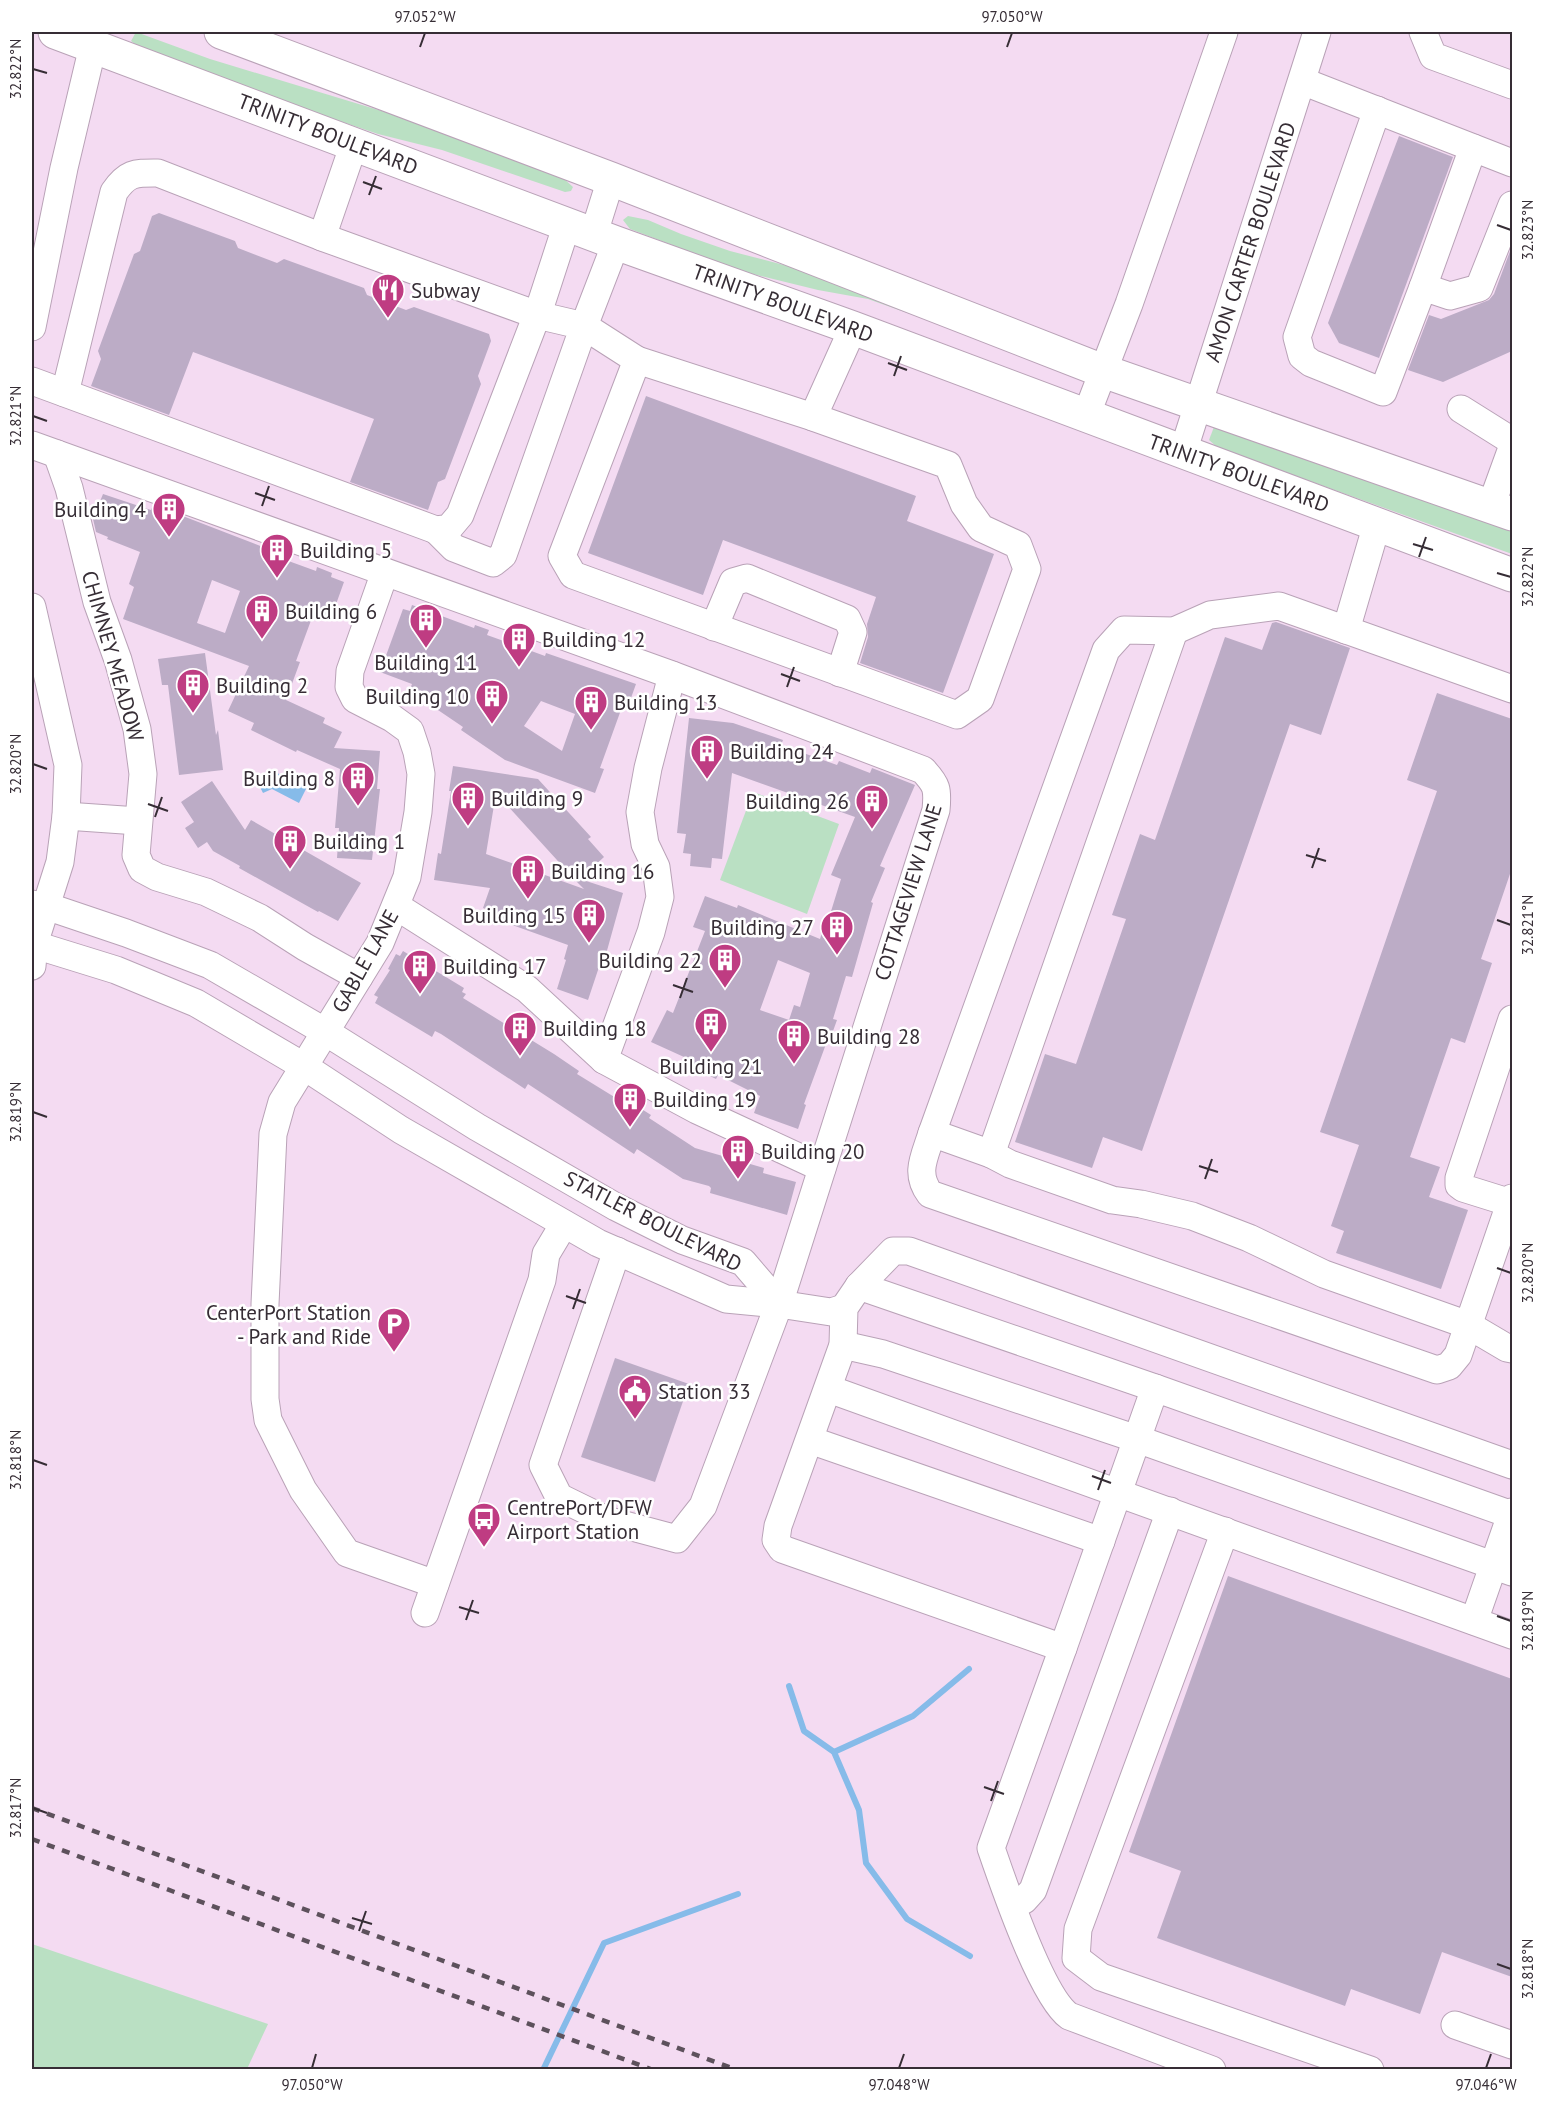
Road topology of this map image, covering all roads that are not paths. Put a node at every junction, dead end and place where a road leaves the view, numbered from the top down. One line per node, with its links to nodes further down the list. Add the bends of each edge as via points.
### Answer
1 (55, 32): 6 (main road, TRINITY BOULEVARD)
2 (221, 32): 13 (main road)
3 (1224, 32): 23 (street)
4 (1317, 32): 7 (street, AMON CARTER BOULEVARD)
5 (1423, 32): 8 (street, via 1433,56)
6 (94, 39): 10 (main road, TRINITY BOULEVARD); 20 (street)
7 (1302, 81): 9 (street); 26 (street, AMON CARTER BOULEVARD)
8 (1512, 85)
9 (1377, 110): 11 (street); 17 (street, via 1297,337 1302,356 1383,392)
10 (354, 144): 15 (main road, TRINITY BOULEVARD); 16 (street)
11 (1473, 148): 12 (street); 17 (street)
12 (1512, 163)
13 (611, 179): 15 (street); 23 (main road)
14 (1512, 205): 17 (street, via 1479,288 1450,296)
15 (592, 233): 18 (street); 19 (street); 21 (main road, TRINITY BOULEVARD)
16 (322, 237): 18 (street); 25 (street, via 158,173 124,178 114,192)
17 (1422, 286)
18 (537, 315): 19 (street); 37 (street, via 460,515 449,528)
19 (584, 326): 22 (street); 37 (street, via 503,555 494,563 454,548)
20 (32, 327)
21 (853, 328): 28 (main road, TRINITY BOULEVARD); 29 (street)
22 (637, 360): 29 (street); 41 (street, via 562,556 573,575)
23 (1103, 371): 26 (main road); 28 (street)
24 (32, 381): 25 (street)
25 (65, 393): 37 (street)
26 (1198, 404): 33 (street, AMON CARTER BOULEVARD); 35 (main road)
27 (1461, 409): 30 (street)
28 (1086, 416): 33 (main road, TRINITY BOULEVARD)
29 (813, 417): 44 (street, via 948,465 964,504 981,528 1017,545 1027,569 980,699 957,715)
30 (1512, 441)
31 (32, 445): 34 (street, COTTAGEVIEW LANE)
32 (1512, 448): 35 (street)
33 (1183, 452): 36 (main road, TRINITY BOULEVARD)
34 (57, 454): 38 (street, COTTAGEVIEW LANE); 48 (street, CHIMNEY MEADOW, via 137,729 143,774)
35 (1502, 510)
36 (1377, 524): 39 (main road, TRINITY BOULEVARD); 42 (street)
37 (436, 530)
38 (385, 572): 45 (street, COTTAGEVIEW LANE); 50 (street, GABLE LANE, via 350,671 350,687 355,699 410,732 417,752 421,774 418,812 406,877)
39 (1512, 575)
40 (33, 622): 47 (street, via 68,765)
41 (714, 627): 44 (street); 44 (street, via 733,582 747,578 847,619 853,632)
42 (1346, 630): 43 (street, via 1279,606 1210,615); 46 (street)
43 (1174, 631): 57 (street, via 1124,630 1106,650); 58 (street)
44 (840, 673)
45 (672, 675): 55 (street, via 640,812 660,897); 59 (street, COTTAGEVIEW LANE, via 922,770 936,784 936,810)
46 (1512, 689)
47 (66, 816): 48 (street); 49 (street, via 60,862)
48 (138, 821): 52 (street, CHIMNEY MEADOW, via 136,855 142,869 157,878 206,892 260,918)
49 (39, 905): 51 (street); 54 (street, STATLER BOULEVARD, via 210,965)
50 (396, 906): 52 (street, GABLE LANE); 55 (street, via 527,988)
51 (32, 951): 56 (street, STATLER BOULEVARD, via 116,970 196,1003)
52 (359, 977): 54 (street, GABLE LANE)
53 (1512, 1019): 60 (street, via 1459,1185)
54 (324, 1031): 56 (street, GABLE LANE); 64 (street, STATLER BOULEVARD, via 477,1127 616,1207 682,1240 743,1262)
55 (604, 1060): 59 (street, via 697,1110)
56 (304, 1067): 61 (street, STATLER BOULEVARD, via 401,1130); 80 (street, GABLE LANE, via 282,1102 273,1134 265,1304 268,1420 303,1490 347,1553)
57 (932, 1133): 58 (street); 66 (street, via 920,1174 922,1185 930,1194 1437,1370 1449,1366 1458,1355)
58 (991, 1154): 66 (street, via 1112,1200 1192,1216 1324,1274)
59 (822, 1168): 64 (street, COTTAGEVIEW LANE)
60 (1512, 1201): 66 (street)
61 (564, 1224): 62 (street, STATLER BOULEVARD); 80 (street, via 546,1254 542,1280)
62 (617, 1251): 64 (street, STATLER BOULEVARD, via 726,1299); 64 (street, COTTAGEVIEW LANE, via 543,1465 559,1497 606,1520 677,1539 704,1506)
63 (859, 1286): 65 (street); 69 (street); 73 (street, via 893,1251 909,1251)
64 (779, 1304): 65 (street, via 831,1312)
65 (844, 1308): 67 (street)
66 (1468, 1325): 68 (street)
67 (843, 1345): 70 (street); 71 (street, via 883,1354)
68 (1512, 1349)
69 (1155, 1388): 71 (street); 76 (street)
70 (829, 1389): 72 (street); 74 (street)
71 (1137, 1439): 74 (street); 79 (street)
72 (810, 1440): 78 (street); 84 (street, via 778,1526 776,1540 782,1549)
73 (1512, 1465)
74 (1118, 1493): 75 (street); 78 (street)
75 (1170, 1511): 77 (street); 85 (street, via 1033,1890)
76 (1512, 1514): 79 (street)
77 (1225, 1531): 82 (street); 86 (street, via 1078,1929)
78 (1101, 1541): 84 (street)
79 (1503, 1568): 82 (street)
80 (435, 1584): 81 (street)
81 (425, 1613)
82 (1474, 1621): 83 (street)
83 (1512, 1635)
84 (1063, 1648): 85 (street, via 991,1848)
85 (1013, 1906): 87 (street)
86 (1076, 1958): 87 (street); 91 (street, via 1101,1977)
87 (1043, 1979): 90 (street, via 1056,2004 1069,2016)
88 (1455, 2025): 89 (street)
89 (1512, 2045)
90 (1212, 2070)
91 (1370, 2070)

